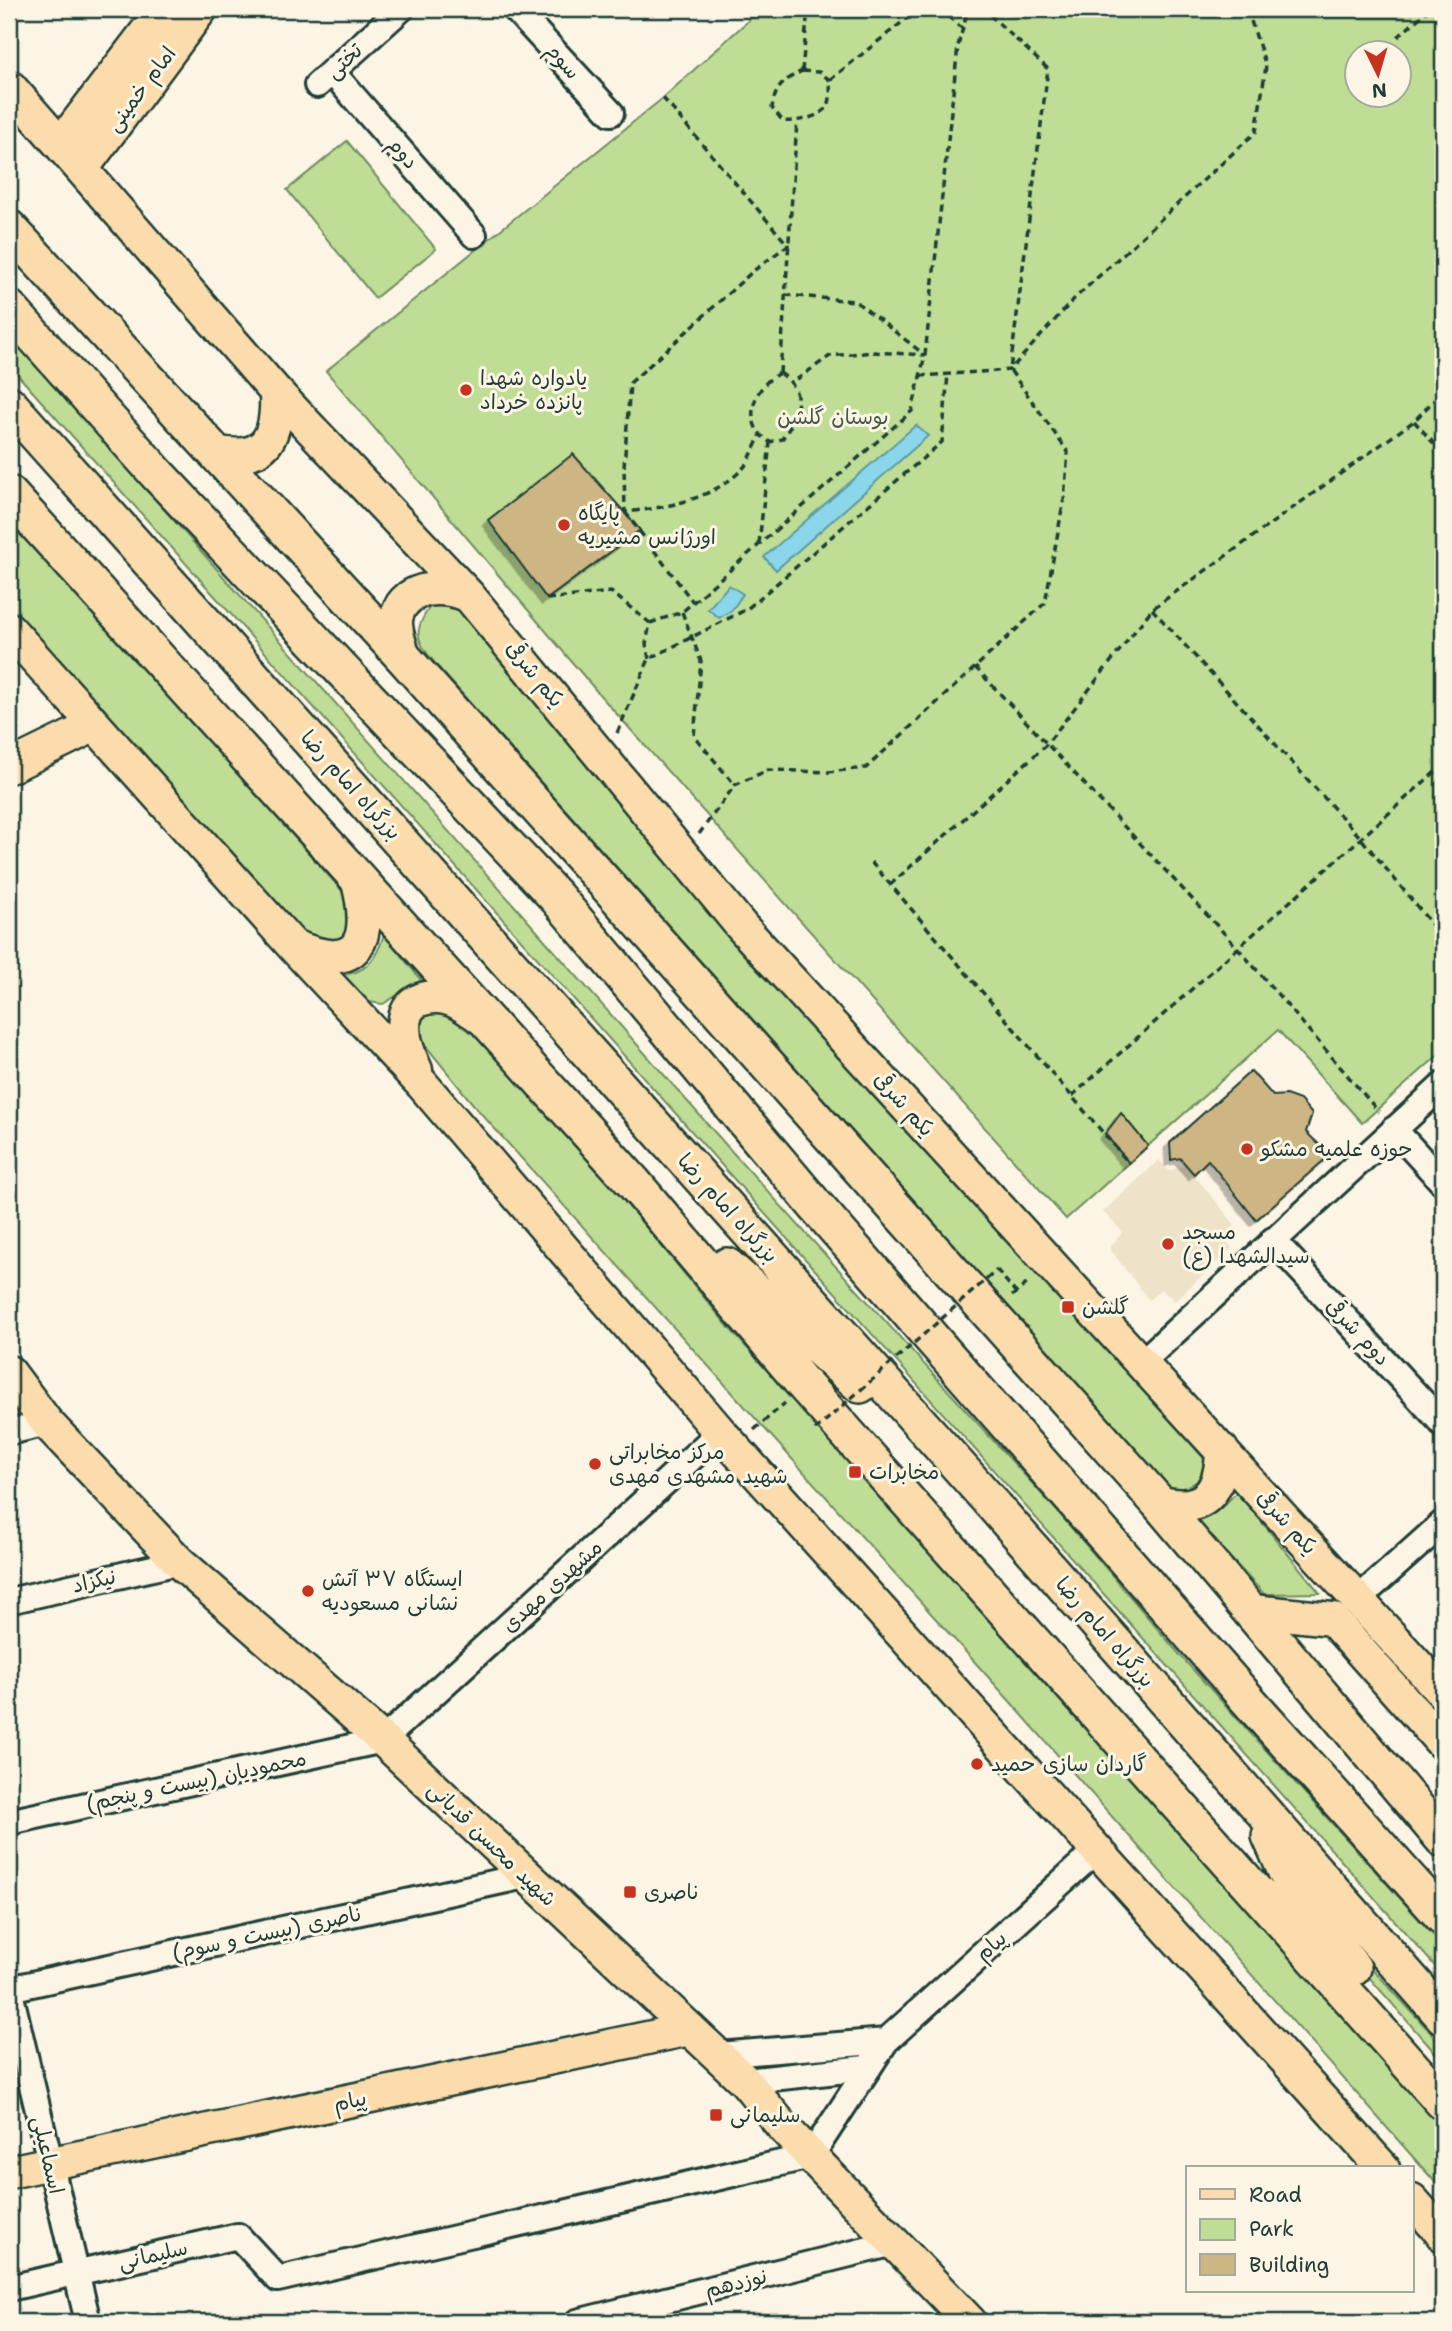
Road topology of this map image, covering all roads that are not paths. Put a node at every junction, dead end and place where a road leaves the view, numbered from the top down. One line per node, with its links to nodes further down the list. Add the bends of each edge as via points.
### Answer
1 (164, 9): 8 (main road, امام خمینی)
2 (201, 9): 9 (main road, امام خمینی)
3 (401, 9): 5 (street, تختی)
4 (515, 9): 7 (street, سوم)
5 (325, 78): 11 (street, دوم)
6 (9, 86): 8 (main road, یکم شرقی)
7 (611, 113)
8 (61, 144): 9 (main road, یکم شرقی)
9 (82, 169): 13 (main road, یکم شرقی)
10 (9, 228): 15 (highway)
11 (474, 234)
12 (9, 308): 31 (highway, via 158,475 557,898)
13 (276, 392): 15 (main road, via 275,431 264,447 235,457); 17 (main road, یکم شرقی)
14 (9, 404): 40 (highway, بزرگراه امام رضا)
15 (215, 452): 19 (highway)
16 (9, 494): 23 (highway)
17 (469, 596): 19 (main road, via 453,588 430,588 407,601 397,612 396,625); 33 (main road, یکم شرقی, via 742,927)
18 (9, 629): 20 (main road)
19 (404, 658): 22 (highway)
20 (95, 725): 21 (main road); 24 (main road)
21 (9, 767)
22 (514, 783): 31 (highway); 41 (highway)
23 (357, 879): 24 (main road, via 365,909 364,932 354,948 339,958 321,958); 25 (highway)
24 (293, 946): 26 (main road)
25 (485, 1019): 26 (main road, via 454,1001 435,997 408,1012 401,1030); 29 (highway)
26 (422, 1084): 38 (main road)
27 (1443, 1085): 28 (street)
28 (1394, 1129): 30 (street); 32 (street)
29 (633, 1182): 40 (highway); 64 (highway, via 804,1386)
30 (1443, 1183)
31 (816, 1205): 55 (highway)
32 (1273, 1240): 33 (street); 36 (street, دوم شرقی)
33 (1140, 1363): 39 (main road, یکم شرقی)
34 (9, 1372): 35 (main road, شهید محسن قدیانی)
35 (47, 1423): 37 (street); 43 (main road, شهید محسن قدیانی)
36 (1443, 1424)
37 (9, 1432)
38 (727, 1440): 48 (street, مشهدی مهدی); 53 (main road)
39 (1222, 1450): 41 (main road, via 1222,1471 1206,1497 1180,1508); 44 (main road, یکم شرقی)
40 (988, 1499): 50 (highway, بزرگراه امام رضا)
41 (1158, 1502): 46 (highway)
42 (1443, 1523): 44 (street)
43 (179, 1562): 45 (street, نیکزاد); 48 (main road, شهید محسن قدیانی)
44 (1357, 1600): 47 (main road, یکم شرقی)
45 (9, 1601)
46 (1253, 1611): 49 (main road, via 1332,1619); 52 (highway)
47 (1443, 1693)
48 (383, 1740): 51 (street, محمودیان (بیست و پنجم)); 54 (main road, شهید محسن قدیانی)
49 (1443, 1744)
50 (1254, 1801): 57 (highway, بزرگراه امام رضا); 62 (highway, via 1298,1899)
51 (9, 1822)
52 (1443, 1839)
53 (1097, 1850): 59 (street, پیام); 67 (main road)
54 (525, 1876): 56 (street, ناصری (بیست و سوم)); 58 (main road, شهید محسن قدیانی)
55 (1443, 1917)
56 (9, 1989): 66 (street, اسماعیلی)
57 (1443, 2016)
58 (690, 2029): 60 (main road, شهید محسن قدیانی); 66 (main road, پیام)
59 (886, 2041): 60 (street); 61 (street, پیام)
60 (718, 2055): 63 (main road, شهید محسن قدیانی)
61 (866, 2068): 63 (street); 65 (street, پیام)
62 (1443, 2070)
63 (745, 2081): 65 (main road, شهید محسن قدیانی)
64 (1443, 2102)
65 (811, 2156): 71 (main road, شهید محسن قدیانی); 72 (street, سلیمانی, via 278,2279 238,2235)
66 (50, 2164): 68 (main road, پیام); 72 (street, اسماعیلی)
67 (1381, 2166)
68 (9, 2172)
69 (1414, 2202): 70 (main road)
70 (1443, 2235)
71 (894, 2243): 74 (street, نوزدهم); 76 (main road, شهید محسن قدیانی)
72 (76, 2272): 73 (street, سلیمانی); 75 (street, اسماعیلی)
73 (9, 2288)
74 (589, 2321)
75 (88, 2322)
76 (970, 2322)

